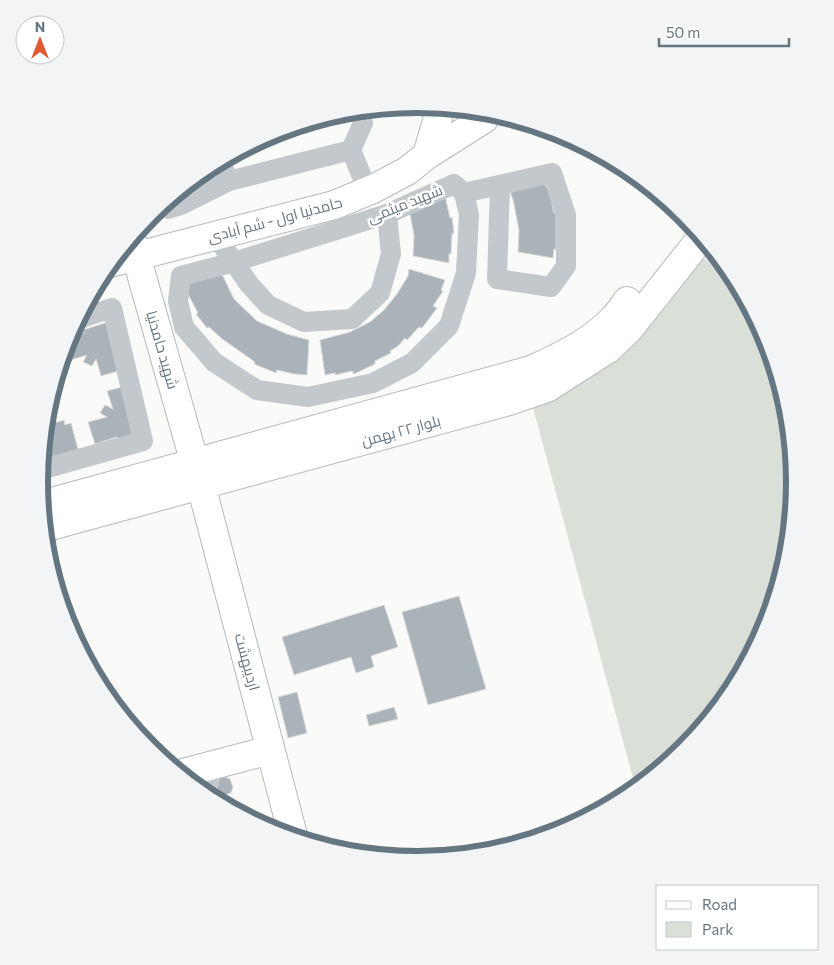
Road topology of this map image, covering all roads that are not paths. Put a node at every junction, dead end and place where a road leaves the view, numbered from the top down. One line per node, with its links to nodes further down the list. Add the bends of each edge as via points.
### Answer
1 (439, 114): 5 (street)
2 (360, 117): 4 (street, via 363,123)
3 (485, 119): 5 (street, حامدنیا اول - شم آبادی)
4 (350, 150): 7 (street); 9 (street)
5 (427, 155): 9 (street, حامدنیا اول - شم آبادی, via 407,171)
6 (223, 168): 7 (street)
7 (229, 181): 11 (street)
8 (500, 185): 8 (street, via 496,279 550,287 566,266 566,214 552,173); 10 (street)
9 (368, 192): 14 (street, حامدنیا اول - شم آبادی, via 334,205)
10 (464, 193): 12 (street, شهید میثمی, via 454,184); 18 (street, شهید میثمی, via 469,215 466,273 448,326 412,363 373,383 308,397 283,394 257,390 214,362 184,327 178,301 181,276)
11 (169, 209)
12 (387, 214): 18 (street, شهید میثمی); 18 (street, via 391,254 380,293 352,319 304,322 268,305 248,284)
13 (685, 228): 21 (street, بلوار ۲۲ بهمن, via 613,320 562,356 531,370)
14 (216, 236): 16 (street, حامدنیا اول - شم آبادی); 18 (street)
15 (698, 242): 21 (street, بلوار ۲۲ بهمن, via 629,330 608,349 547,388 509,401)
16 (128, 252)
17 (126, 256): 21 (street, شهید حامدنیا)
18 (234, 262)
19 (88, 316): 20 (street, via 112,308 143,441)
20 (48, 468)
21 (198, 474): 22 (street, بلوار ۲۲ بهمن); 23 (street, بلوار ۲۲ بهمن); 24 (street, اردیبهشت)
22 (48, 504)
23 (50, 525)
24 (270, 750): 25 (street); 26 (street, اردیبهشت)
25 (206, 786)
26 (292, 830)

